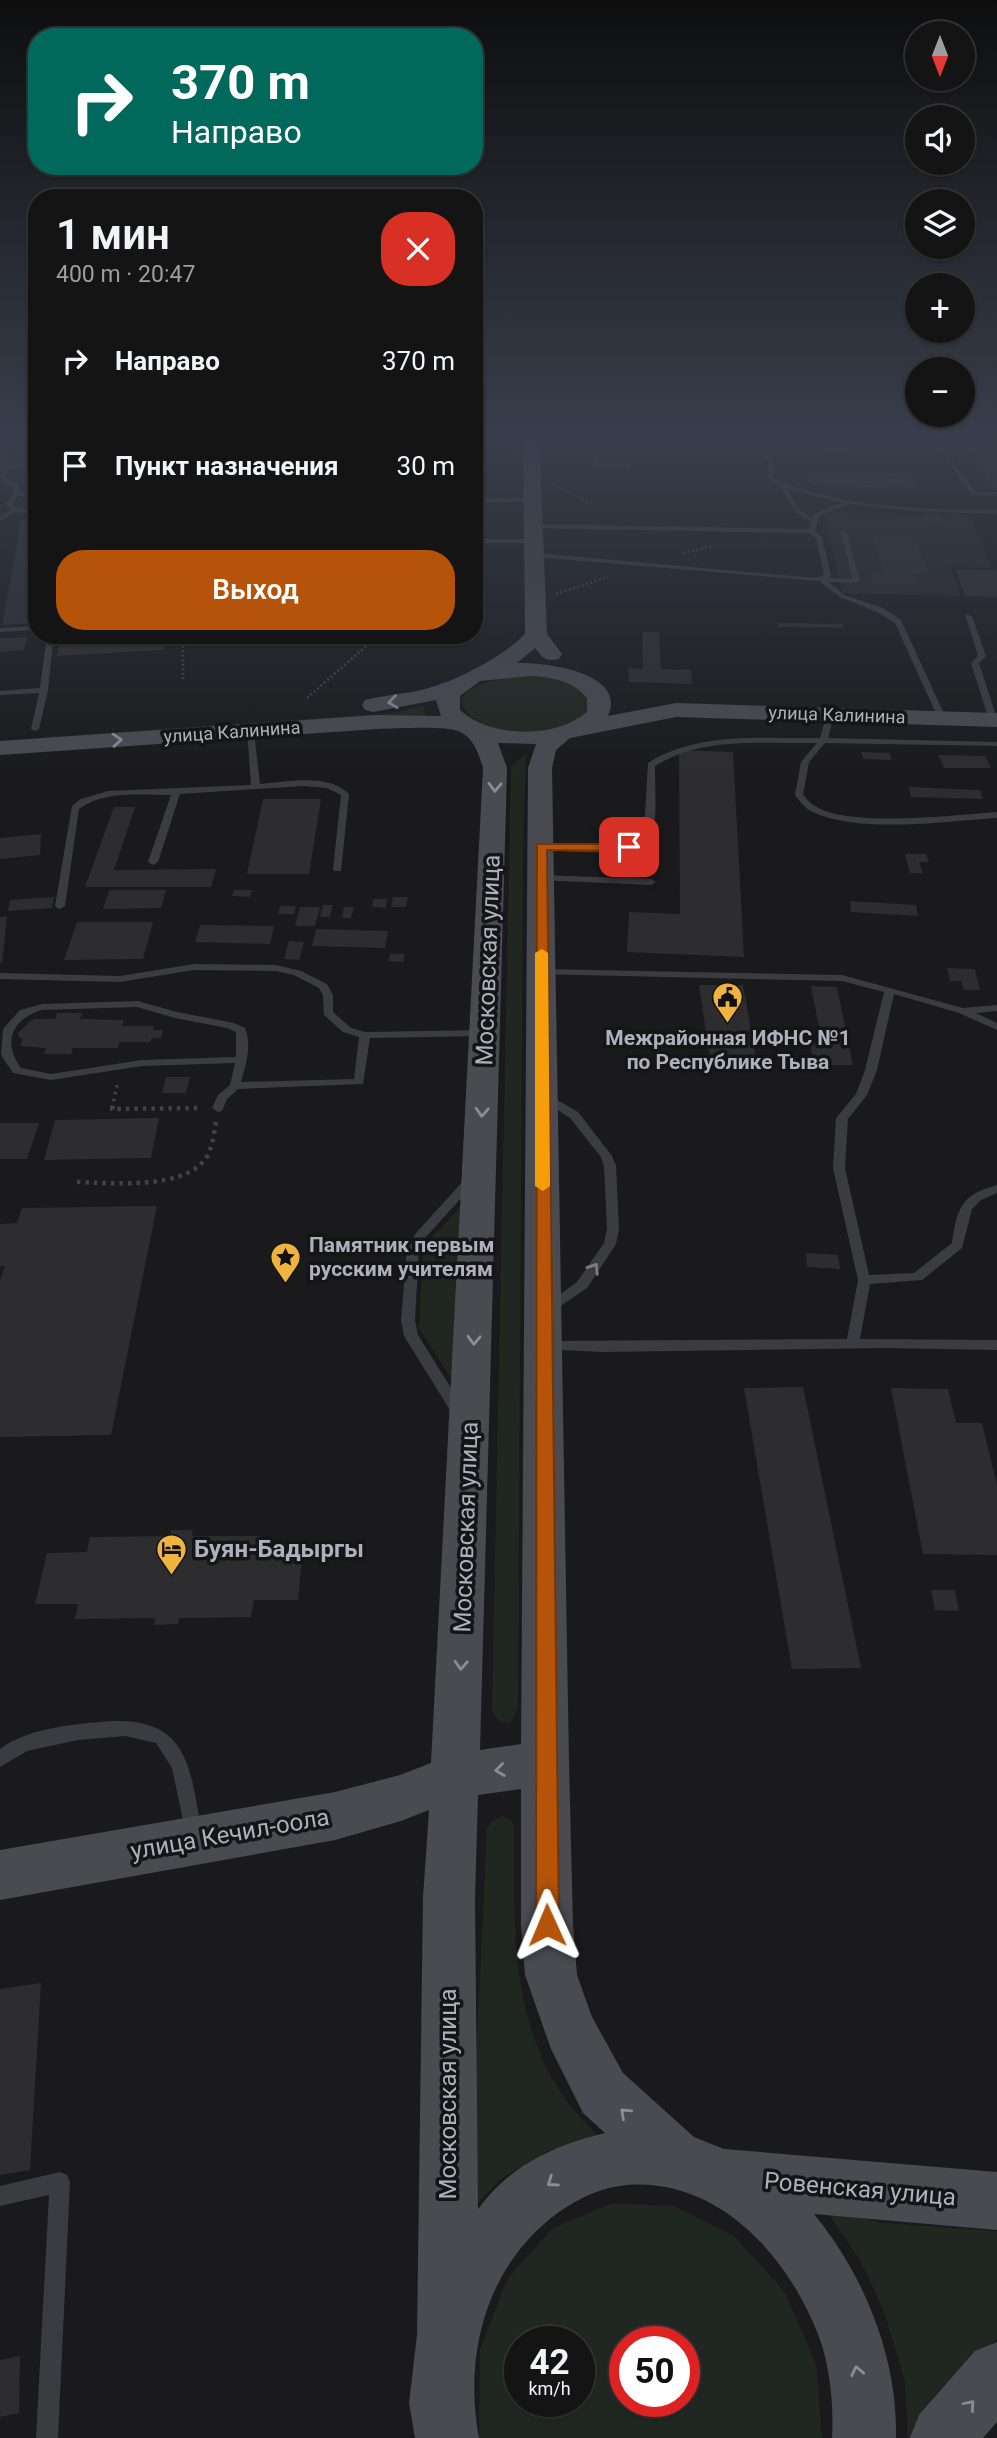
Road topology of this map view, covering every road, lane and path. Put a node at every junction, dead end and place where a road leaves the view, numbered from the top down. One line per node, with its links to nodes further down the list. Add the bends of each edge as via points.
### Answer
1 (534, 548): 9 (main road)
2 (584, 548): 5 (lane)
3 (821, 548): 5 (lane, via 828,576)
4 (848, 548): 5 (lane, via 857,581)
5 (822, 580): 22 (lane, via 842,596 898,622)
6 (968, 616): 23 (lane, via 982,656 975,663)
7 (28, 628): 8 (lane)
8 (0, 629)
9 (536, 635): 13 (main road, via 512,657); 14 (main road)
10 (49, 644): 17 (lane)
11 (183, 644): 15 (path)
12 (369, 644): 19 (path)
13 (481, 675): 14 (main road, улица Калинина, via 530,669); 16 (main road, улица Калинина)
14 (580, 680): 20 (main road, улица Калинина, via 631,700); 27 (main road, via 600,697 601,706 589,723)
15 (183, 681)
16 (458, 685): 24 (main road, Московская улица, via 446,703 450,713); 28 (main road, улица Калинина, one-way to 28, via 372,705)
17 (44, 690): 18 (lane); 28 (lane)
18 (0, 693)
19 (307, 698)
20 (676, 710): 21 (main road, улица Калинина); 27 (main road, улица Калинина)
21 (830, 715): 22 (main road, улица Калинина); 29 (lane)
22 (942, 718): 23 (main road, улица Калинина)
23 (996, 721)
24 (468, 727): 26 (main road, улица Калинина, via 377,722); 27 (main road, улица Калинина, via 520,737); 46 (main road, Московская улица, one-way to 46, via 489,747 495,768)
25 (0, 731): 28 (main road, улица Калинина)
26 (250, 731): 28 (main road, улица Калинина, one-way to 26); 32 (lane)
27 (568, 731): 36 (main road, via 544,748 540,758)
28 (34, 737): 31 (main road, улица Калинина)
29 (823, 740): 30 (lane); 34 (lane, via 805,762 799,795 813,810 860,820); 36 (lane, via 683,747 651,765 646,839 638,845)
30 (997, 744)
31 (0, 748)
32 (256, 787): 33 (lane); 37 (lane, via 324,785 341,789 345,794)
33 (176, 792): 35 (lane); 39 (lane, via 104,794 81,802 75,808)
34 (997, 815)
35 (153, 862)
36 (541, 862): 38 (lane); 40 (main road)
37 (338, 869)
38 (651, 882)
39 (60, 906)
40 (542, 972): 42 (lane, via 842,978); 51 (main road)
41 (0, 976): 47 (lane, via 120,979 194,967 276,968 323,986 328,1013 335,1023)
42 (890, 990): 44 (lane); 56 (lane, via 871,1070 861,1095 842,1118 839,1168)
43 (997, 1008): 44 (lane)
44 (963, 1011): 45 (lane)
45 (997, 1027)
46 (486, 1033): 47 (lane); 53 (main road, Московская улица, one-way to 53)
47 (365, 1035): 50 (lane, via 359,1082)
48 (240, 1060): 49 (lane); 49 (lane, via 241,1030 138,1004 42,1007 24,1012 8,1029 6,1055 17,1071 51,1077); 50 (lane)
49 (121, 1067): 52 (path, via 112,1109)
50 (235, 1086): 52 (lane, via 222,1097)
51 (542, 1094): 57 (main road); 57 (lane, one-way to 51, via 582,1285 610,1244 613,1229 606,1156 574,1115)
52 (218, 1108): 54 (path, via 206,1159 193,1171 155,1181)
53 (479, 1170): 60 (main road, Московская улица, one-way to 60); 60 (lane, via 420,1236 413,1250 408,1320 417,1347)
54 (77, 1182)
55 (997, 1189): 56 (lane, via 972,1198 963,1212 958,1244 917,1277)
56 (864, 1280): 58 (lane)
57 (543, 1329): 58 (lane, via 621,1348); 62 (main road)
58 (853, 1343): 59 (lane)
59 (997, 1345)
60 (471, 1427): 63 (main road, Московская улица, one-way to 63)
61 (0, 1759): 64 (lane, via 38,1738 127,1728 162,1738 180,1765)
62 (545, 1763): 63 (main road, one-way to 63); 66 (main road, one-way to 62, via 603,2093 570,2030 551,1975)
63 (455, 1776): 64 (main road, улица Кечил-оола, via 401,1798 335,1816); 69 (main road, Московская улица, via 449,1898)
64 (195, 1840): 65 (main road, улица Кечил-оола)
65 (0, 1875)
66 (699, 2168): 68 (main road, Ровенская улица); 69 (main road, Ровенская улица, one-way to 69, via 626,2156 567,2171 515,2208 474,2262); 73 (main road, one-way to 66, via 865,2408 849,2333 818,2266 775,2213)
67 (0, 2196): 72 (lane, via 60,2182)
68 (997, 2200)
69 (448, 2335): 71 (main road)
70 (997, 2372): 74 (main road, one-way to 70)
71 (442, 2426)
72 (47, 2438)
73 (864, 2438)
74 (942, 2438)

